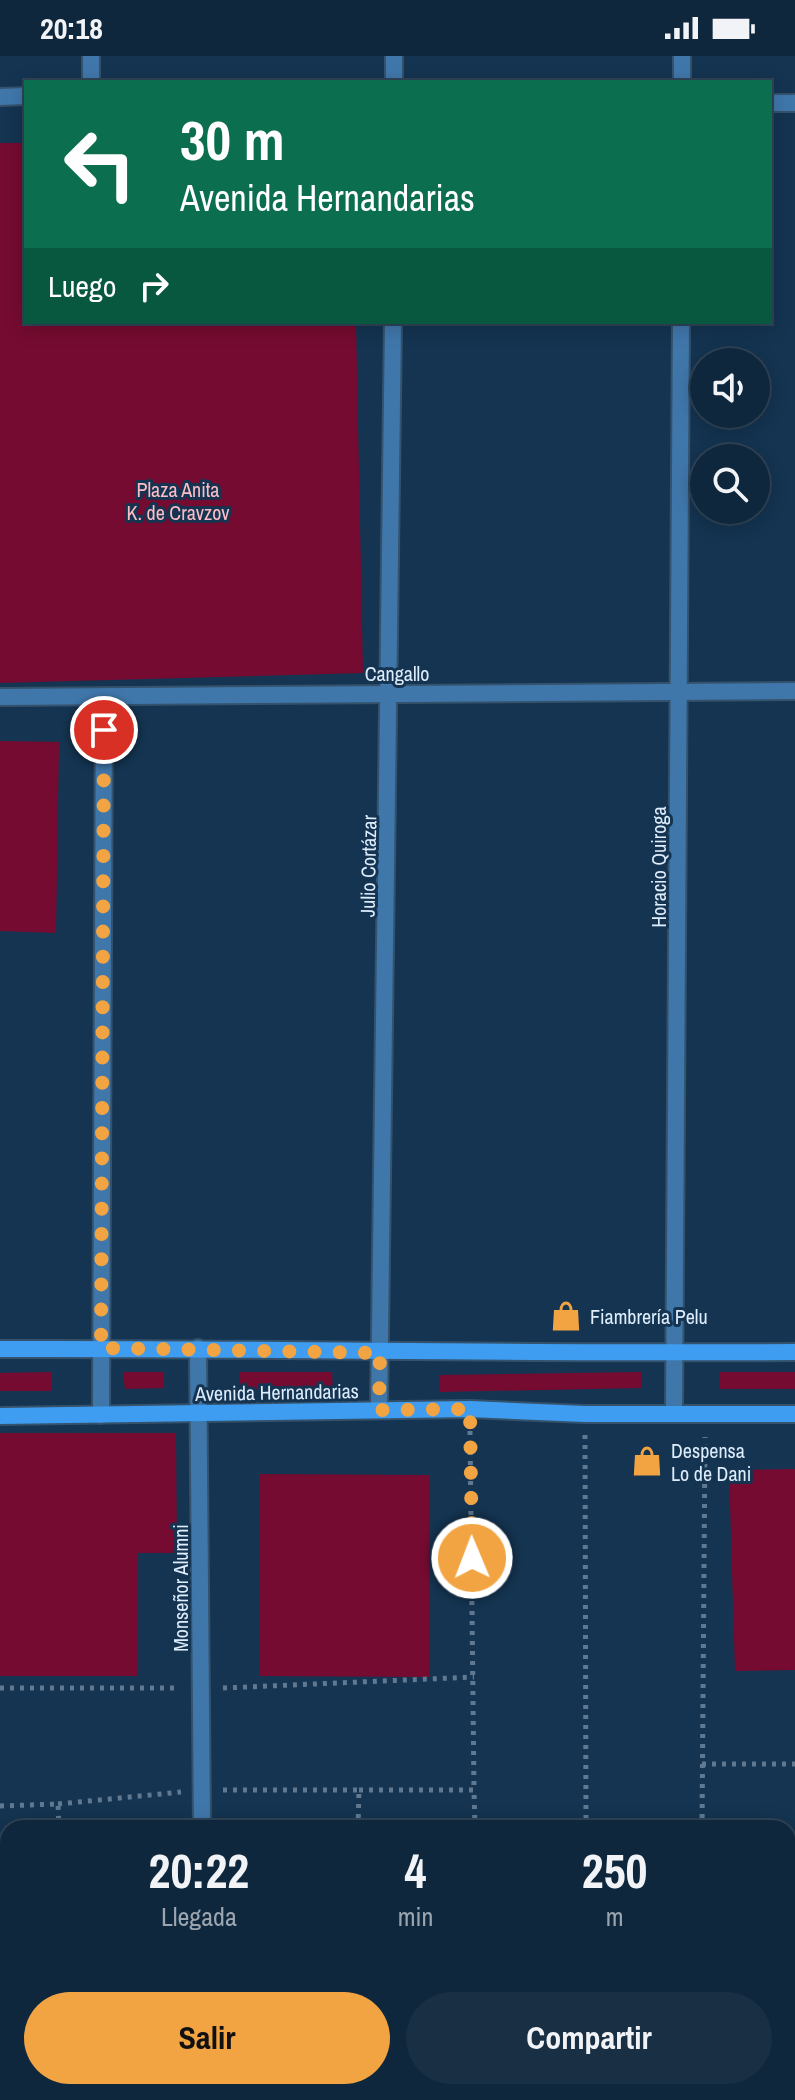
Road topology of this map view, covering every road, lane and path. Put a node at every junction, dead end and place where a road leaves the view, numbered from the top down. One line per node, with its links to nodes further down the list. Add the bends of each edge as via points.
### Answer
1 (91, 56): 4 (street)
2 (394, 56): 5 (street)
3 (682, 56): 6 (street)
4 (91, 80)
5 (394, 80)
6 (682, 80)
7 (24, 96): 8 (street)
8 (0, 97)
9 (772, 103): 10 (street)
10 (795, 103)
11 (393, 324): 14 (street, Julio Cortázar)
12 (681, 324): 15 (street, Horacio Quiroga)
13 (795, 691): 15 (street, Cangallo)
14 (391, 693): 15 (street, Cangallo); 17 (street, Cangallo); 22 (street, Julio Cortázar)
15 (679, 694): 23 (street, Horacio Quiroga)
16 (0, 697): 17 (street, Cangallo)
17 (104, 699): 18 (street)
18 (101, 1348): 19 (main road, Avenida Hernandarias); 20 (main road, Avenida Hernandarias); 31 (street)
19 (198, 1348): 22 (main road, Avenida Hernandarias); 28 (street, Monseñor Alumni)
20 (0, 1349)
21 (795, 1352): 23 (main road, Avenida Hernandarias)
22 (380, 1353): 23 (main road, Avenida Hernandarias); 25 (street, Julio Cortázar)
23 (675, 1353): 26 (street, Horacio Quiroga)
24 (470, 1409): 25 (main road, Avenida Hernandarias); 29 (main road, Avenida Hernandarias); 33 (path)
25 (379, 1410): 28 (main road, Avenida Hernandarias)
26 (674, 1413): 27 (main road, Avenida Hernandarias); 29 (main road, Avenida Hernandarias)
27 (705, 1413): 30 (main road, Avenida Hernandarias); 36 (path)
28 (199, 1414): 31 (main road, Avenida Hernandarias); 35 (street, Monseñor Alumni)
29 (585, 1414): 47 (path)
30 (795, 1414)
31 (101, 1415): 32 (main road, Avenida Hernandarias)
32 (0, 1416)
33 (474, 1677): 35 (path); 40 (path)
34 (0, 1688): 35 (path)
35 (201, 1688): 38 (street, Monseñor Alumni)
36 (702, 1764): 37 (path); 48 (path)
37 (795, 1764)
38 (202, 1790): 39 (path); 41 (path); 44 (street, Monseñor Alumni)
39 (359, 1790): 40 (path); 45 (path)
40 (474, 1790): 46 (path)
41 (58, 1804): 42 (path); 43 (path)
42 (0, 1806)
43 (59, 1820)
44 (202, 1820)
45 (358, 1820)
46 (475, 1820)
47 (586, 1820)
48 (702, 1820)

